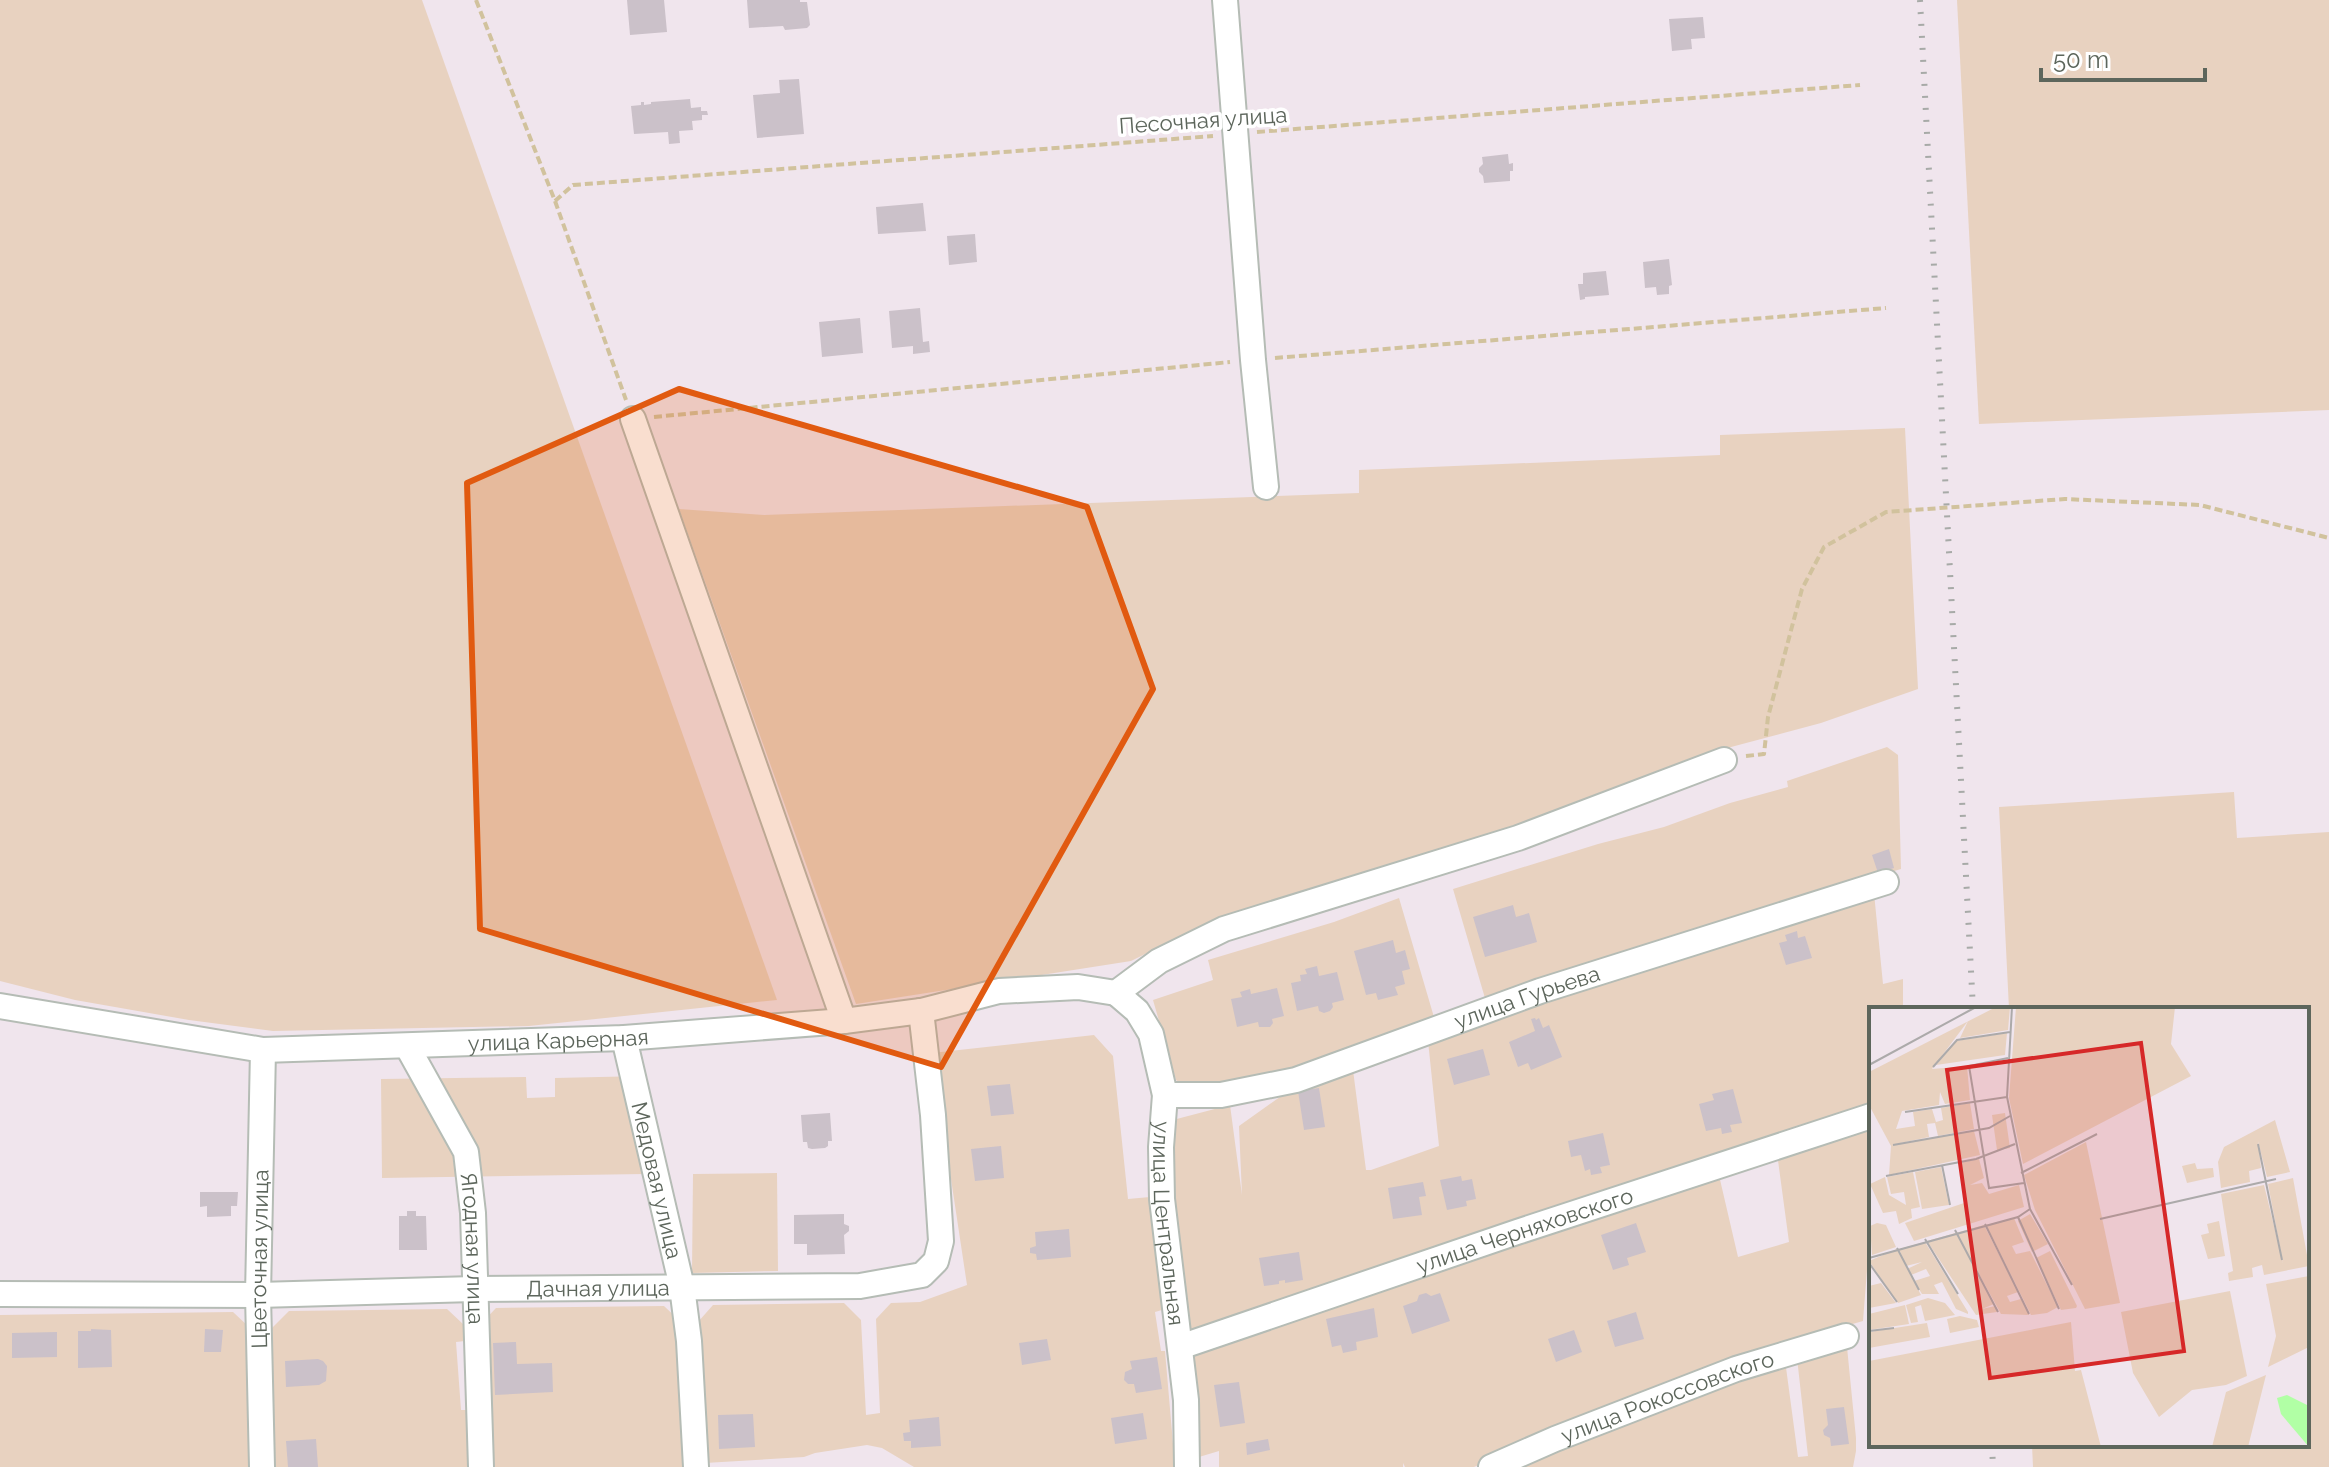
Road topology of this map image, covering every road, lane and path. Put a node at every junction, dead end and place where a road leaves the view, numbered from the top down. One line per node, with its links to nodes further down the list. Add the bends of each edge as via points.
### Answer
1 (476, 0): 5 (path)
2 (1225, 0): 4 (street)
3 (1860, 85): 4 (path, Песочная улица)
4 (1236, 134): 5 (path, Песочная улица, via 573,185); 7 (street)
5 (555, 201): 6 (path)
6 (633, 419): 14 (street)
7 (1266, 487)
8 (2329, 538): 9 (path, via 2200,505 2065,499 1886,512 1824,547 1802,589 1768,717 1764,754)
9 (1724, 760): 11 (street, via 1518,838 1224,929 1159,961)
10 (1886, 882): 18 (street, улица Гурьева, via 1540,991 1296,1080 1221,1095)
11 (1116, 993): 13 (street, улица Карьерная, via 1078,987 999,991); 18 (street, улица Центральная, via 1137,1011 1151,1034)
12 (0, 1006): 17 (street, улица Карьерная)
13 (921, 1011): 14 (street, улица Карьерная); 20 (street, Дачная улица, via 941,1241 936,1261 922,1275 860,1286)
14 (844, 1021): 15 (street, улица Карьерная)
15 (624, 1038): 16 (street, улица Карьерная); 20 (street, Медовая улица)
16 (407, 1046): 17 (street, улица Карьерная); 21 (street, Ягодная улица, via 466,1152)
17 (263, 1050): 23 (street, Цветочная улица)
18 (1165, 1095): 25 (street, улица Центральная, via 1162,1199)
19 (1869, 1117): 25 (street, улица Черняховского)
20 (682, 1287): 21 (street, Дачная улица); 28 (street, Медовая улица)
21 (474, 1289): 23 (street, Дачная улица); 27 (street, Ягодная улица)
22 (0, 1294): 23 (street, Дачная улица)
23 (258, 1295): 26 (street, Цветочная улица)
24 (1846, 1336): 30 (street, улица Рокоссовского, via 1736,1369)
25 (1180, 1347): 29 (street, улица Центральная)
26 (262, 1467)
27 (481, 1467)
28 (696, 1467)
29 (1187, 1467)
30 (1491, 1467)

